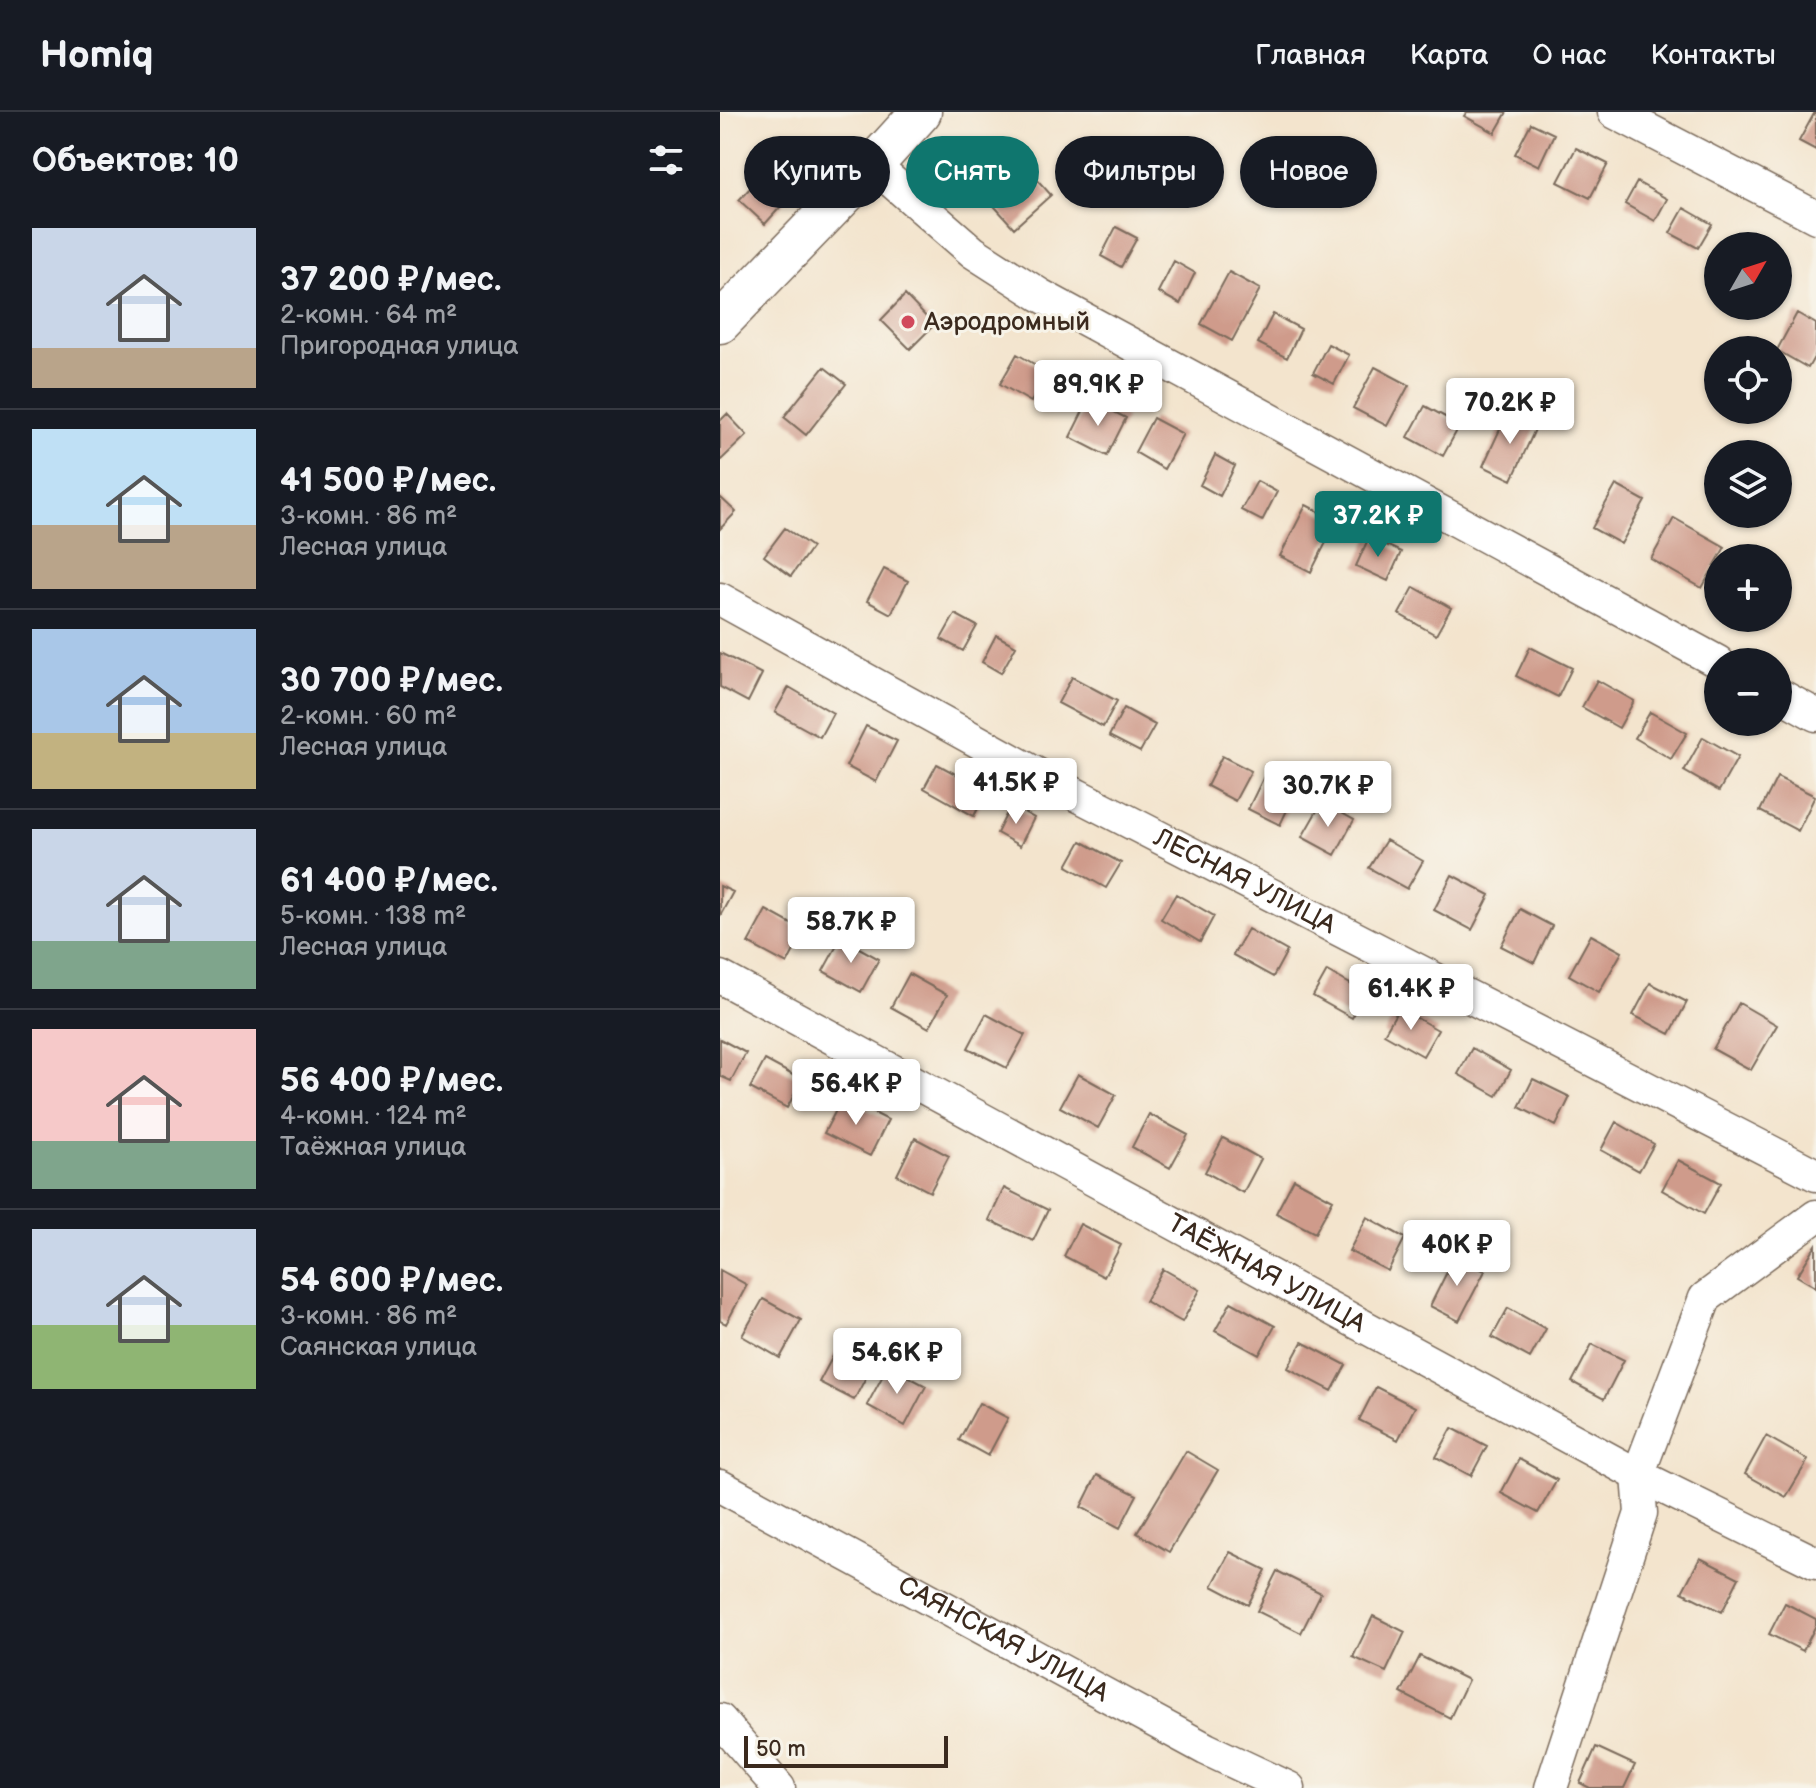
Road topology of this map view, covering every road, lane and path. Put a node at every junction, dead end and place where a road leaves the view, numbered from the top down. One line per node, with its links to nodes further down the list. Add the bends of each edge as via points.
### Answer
1 (1614, 112): 6 (street)
2 (918, 113): 3 (main road)
3 (890, 145)
4 (890, 180): 9 (street, via 973,252 1040,295)
5 (831, 208): 7 (main road)
6 (1816, 217)
7 (721, 321)
8 (720, 599): 13 (street, ЛЕСНАЯ УЛИЦА, via 1046,779)
9 (1704, 654)
10 (1792, 702): 11 (street)
11 (1816, 715)
12 (720, 977): 15 (street, ТАЁЖНАЯ УЛИЦА)
13 (1816, 1175)
14 (1816, 1216): 15 (street, via 1705,1298)
15 (1638, 1475): 17 (street, ТАЁЖНАЯ УЛИЦА); 21 (street, via 1641,1513)
16 (720, 1486): 20 (street, САЯНСКАЯ УЛИЦА, via 1206,1749)
17 (1813, 1551)
18 (720, 1720): 19 (street)
19 (779, 1788)
20 (1289, 1788)
21 (1551, 1788)

